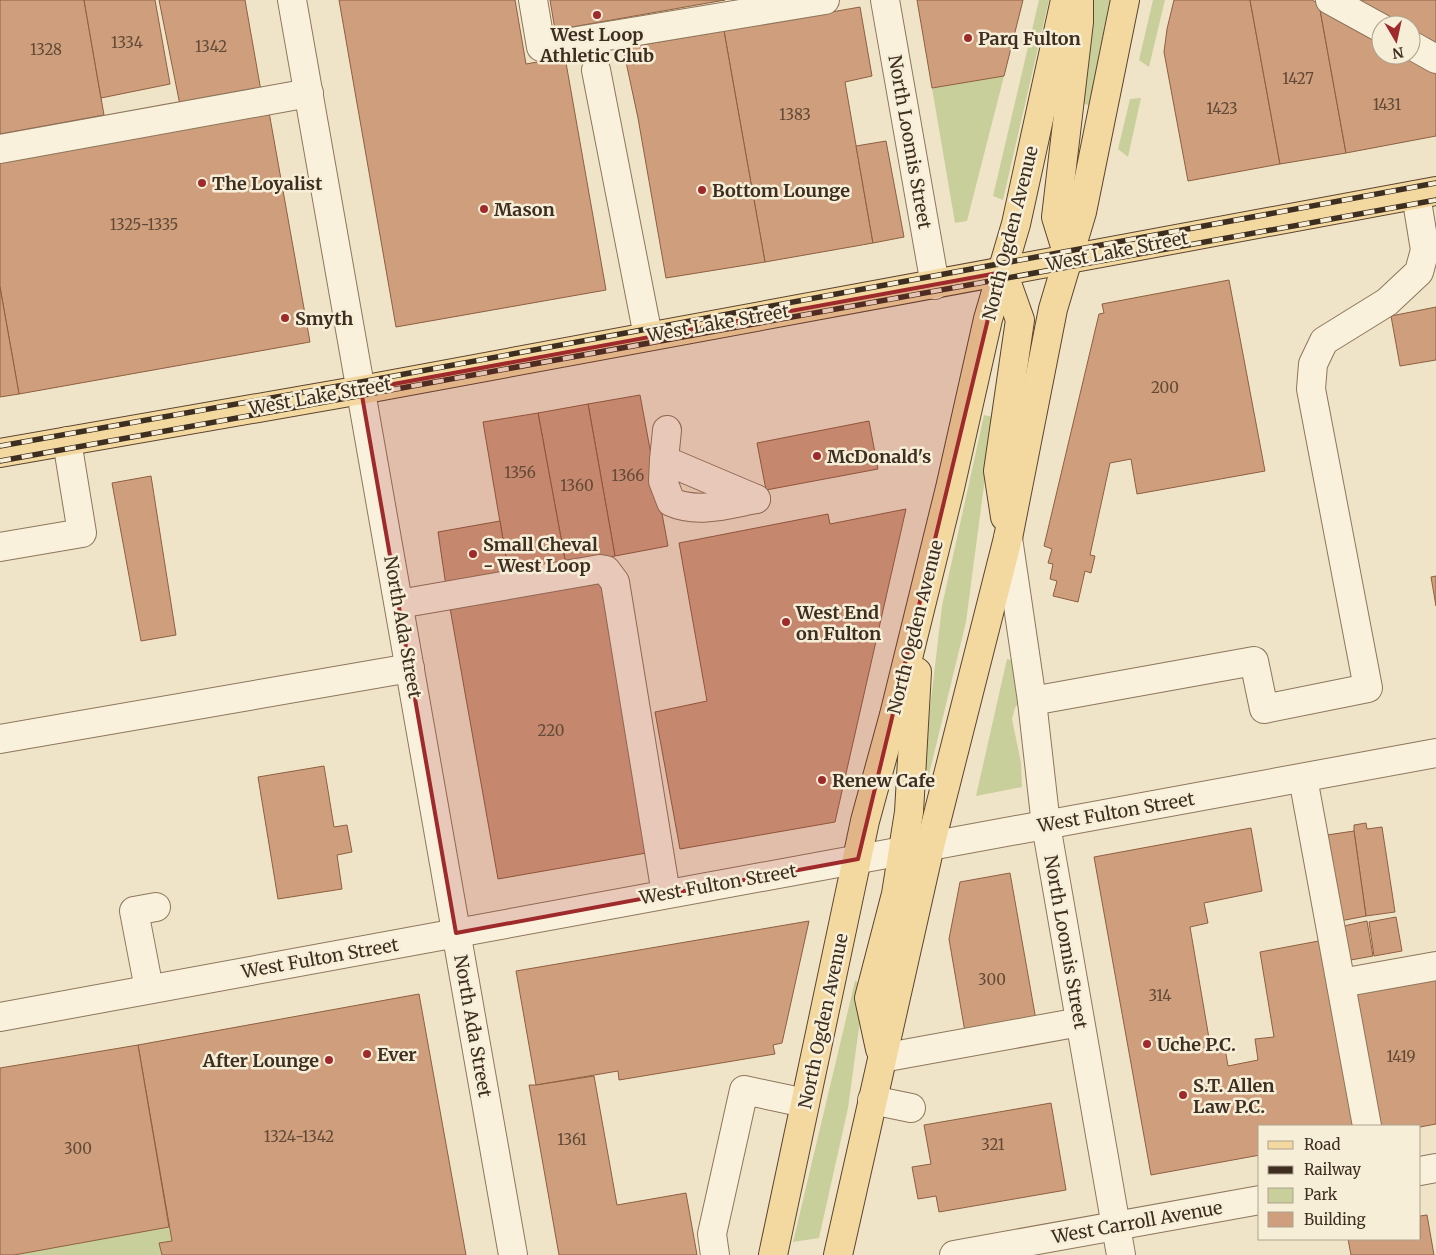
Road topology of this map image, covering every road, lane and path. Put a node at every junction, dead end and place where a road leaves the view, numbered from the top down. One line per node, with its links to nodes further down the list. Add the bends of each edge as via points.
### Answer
1 (292, 0): 13 (street, North Ada Street)
2 (533, 0): 3 (street, via 541,47)
3 (825, 0)
4 (885, 0): 18 (street, North Loomis Street)
5 (1065, 0): 17 (main road, North Ogden Avenue)
6 (1079, 0): 16 (main road, via 1056,217)
7 (1125, 0): 16 (main road, via 1082,212)
8 (1330, 0): 9 (street)
9 (1371, 23)
10 (1421, 51): 11 (street)
11 (1436, 59)
12 (596, 70): 19 (street)
13 (309, 93): 14 (street); 20 (street, North Ada Street)
14 (0, 149)
15 (1426, 193): 16 (main road, West Lake Street); 30 (street, via 1425,250 1418,272 1387,302 1324,341 1313,364 1311,389 1368,688 1264,709 1254,660)
16 (1069, 259): 17 (main road, West Lake Street); 25 (main road, via 1053,309)
17 (1003, 272): 18 (main road, West Lake Street); 25 (main road, via 1020,320 998,471); 27 (main road, North Ogden Avenue, via 988,319)
18 (935, 285): 19 (main road, West Lake Street)
19 (648, 336): 20 (main road, West Lake Street)
20 (361, 390): 22 (main road, West Lake Street); 28 (street, North Ada Street)
21 (667, 430): 24 (street)
22 (67, 441): 23 (main road, West Lake Street); 26 (street, via 82,533)
23 (0, 453)
24 (664, 460): 24 (street, via 756,499 699,508 671,502 663,481)
25 (1008, 538): 30 (street, North Loomis Street); 35 (main road)
26 (0, 547)
27 (921, 603): 36 (main road, via 909,812); 37 (main road, North Ogden Avenue)
28 (398, 604): 29 (street, North Ada Street); 38 (street, via 606,570 615,582)
29 (410, 668): 31 (street); 40 (street, North Ada Street)
30 (1032, 702): 34 (street, North Loomis Street)
31 (0, 739)
32 (1436, 753): 33 (street, West Fulton Street)
33 (1303, 778): 34 (street, West Fulton Street); 42 (street)
34 (1046, 825): 35 (street, West Fulton Street); 45 (street, North Loomis Street)
35 (930, 846): 36 (street, West Fulton Street); 46 (main road)
36 (902, 851): 37 (street, West Fulton Street); 46 (main road, via 896,894 869,998)
37 (858, 859): 38 (street, West Fulton Street); 48 (main road, North Ogden Avenue)
38 (666, 894): 40 (street, West Fulton Street)
39 (156, 907): 43 (street, via 134,911)
40 (456, 933): 43 (street, West Fulton Street); 56 (street, North Ada Street)
41 (1436, 966): 42 (street)
42 (1341, 983): 50 (street)
43 (149, 989): 44 (street, West Fulton Street)
44 (0, 1017)
45 (1080, 1022): 46 (street); 54 (street, North Loomis Street)
46 (882, 1058): 47 (main road)
47 (872, 1100): 49 (street); 59 (main road)
48 (806, 1103): 57 (street, via 744,1090 712,1234); 58 (main road, North Ogden Avenue)
49 (911, 1108)
50 (1367, 1125)
51 (1436, 1168): 52 (street)
52 (1421, 1171)
53 (1258, 1200): 54 (street, West Carroll Avenue)
54 (1115, 1226): 55 (street, West Carroll Avenue); 61 (street, North Loomis Street)
55 (1035, 1248): 60 (street, West Carroll Avenue)
56 (513, 1255)
57 (715, 1255)
58 (773, 1255)
59 (838, 1255)
60 (954, 1255)
61 (1120, 1255)

